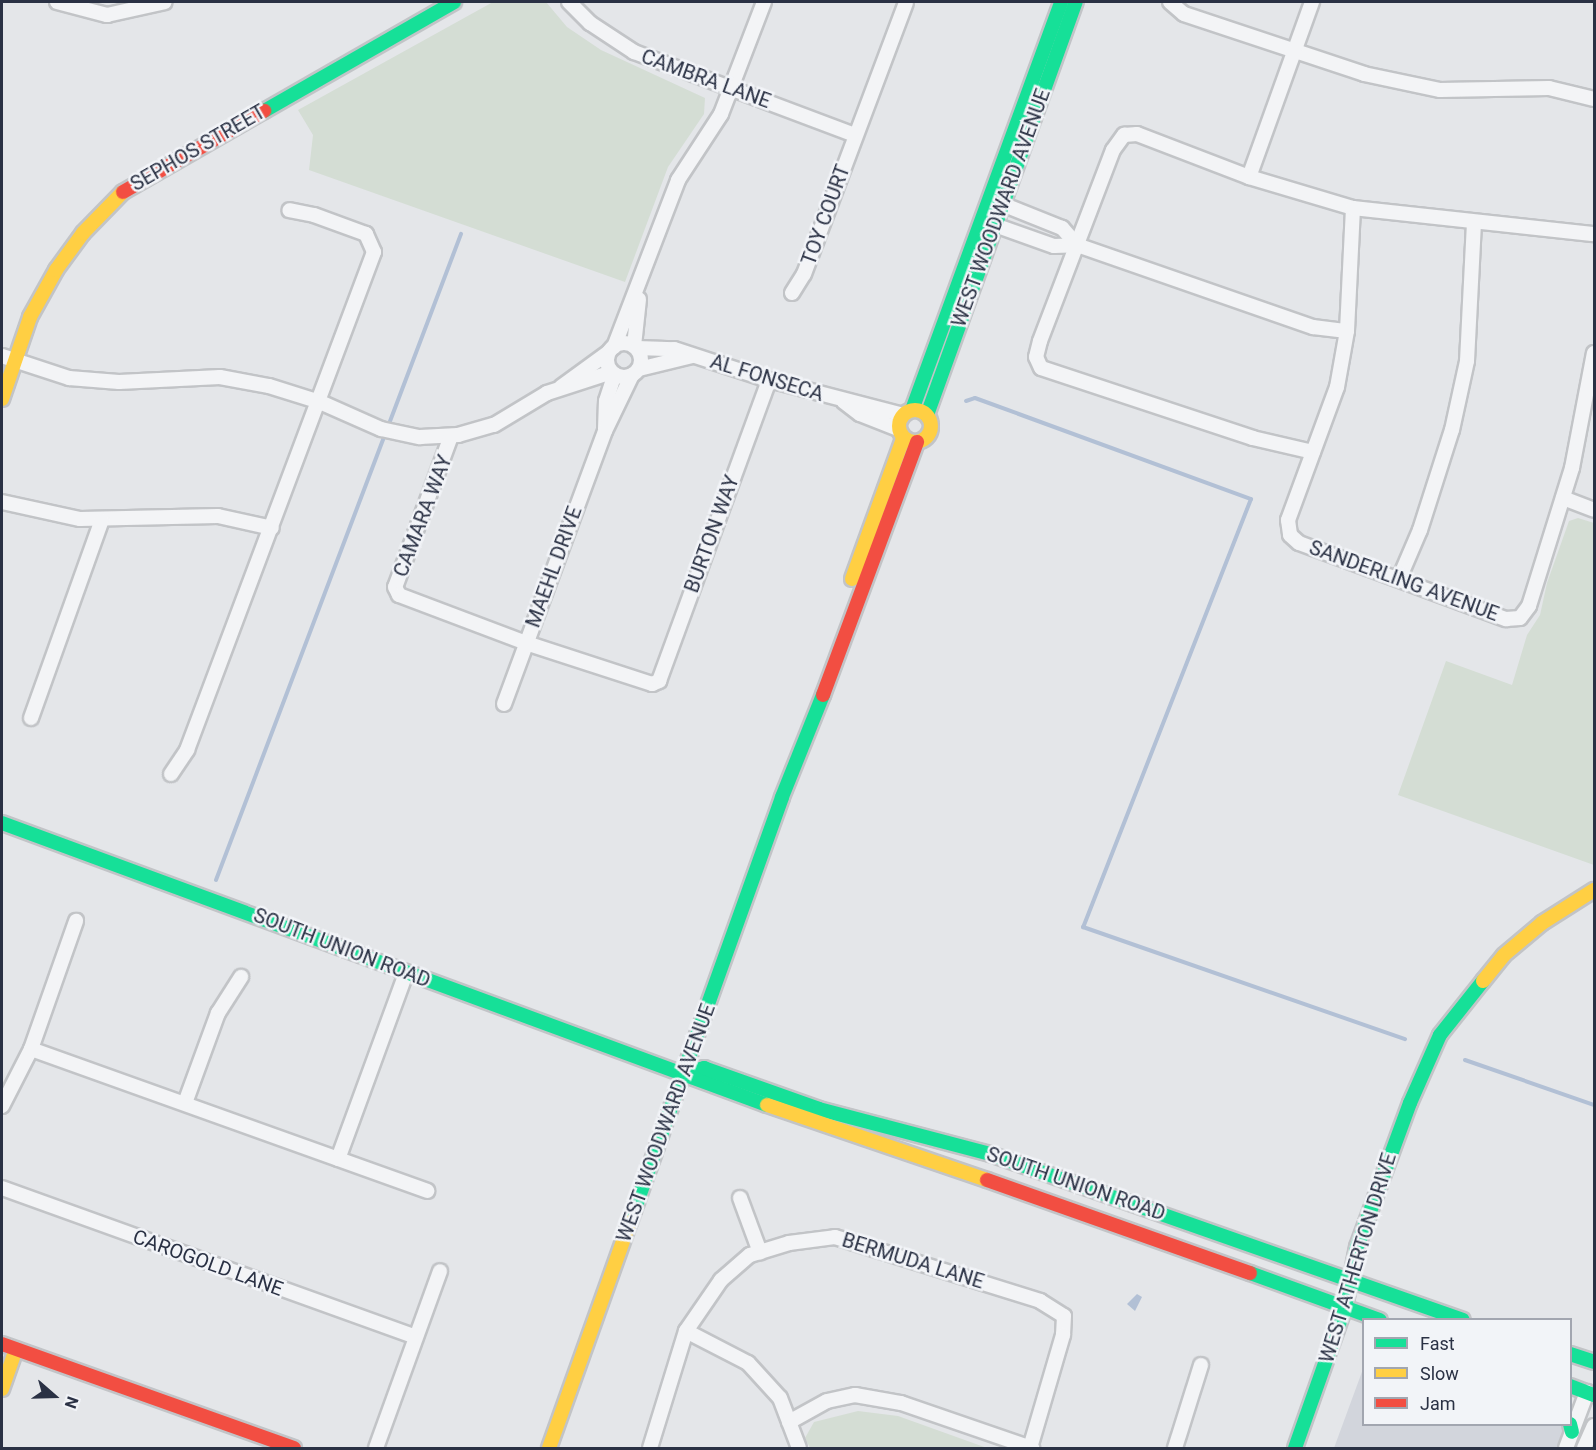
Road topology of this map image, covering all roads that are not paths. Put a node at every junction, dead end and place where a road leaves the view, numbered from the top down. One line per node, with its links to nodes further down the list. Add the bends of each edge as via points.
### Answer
1 (57, 2): 11 (street, via 89,13)
2 (165, 2): 11 (street)
3 (454, 2): 34 (street, SEPHOS STREET, via 123,192 83,232 56,270 30,317)
4 (569, 2): 13 (street, CAMBRA LANE, via 604,34 634,52)
5 (764, 2): 13 (street)
6 (906, 2): 15 (street, TOY COURT)
7 (1061, 2): 16 (street, WEST WOODWARD AVENUE)
8 (1076, 2): 16 (street, WEST WOODWARD AVENUE)
9 (1170, 2): 12 (street, via 1184,14)
10 (1312, 2): 12 (street)
11 (123, 7)
12 (1293, 53): 14 (street, via 1440,90 1549,88); 17 (street)
13 (731, 87): 15 (street, CAMBRA LANE); 26 (street, via 715,125 678,180)
14 (1594, 99)
15 (855, 135): 27 (street, TOY COURT, via 804,274)
16 (1007, 173): 18 (street, WEST WOODWARD AVENUE)
17 (1249, 177): 19 (street); 25 (street, via 1137,134 1124,135 1113,150)
18 (996, 202): 21 (street, WEST WOODWARD AVENUE); 23 (street, WEST WOODWARD AVENUE); 25 (street, via 1062,228)
19 (1353, 208): 22 (street); 28 (street)
20 (289, 210): 43 (street, via 366,234 375,252)
21 (981, 220): 23 (street); 45 (street, WEST WOODWARD AVENUE)
22 (1474, 222): 24 (street); 55 (street, via 1475,260 1464,373 1452,430)
23 (995, 226): 25 (street, via 1054,246); 44 (street, WEST WOODWARD AVENUE)
24 (1594, 234)
25 (1077, 245): 28 (street, via 1313,327); 49 (street, via 1040,341 1036,357 1041,368 1253,438)
26 (640, 282): 29 (street); 30 (street)
27 (792, 293)
28 (1347, 331): 49 (street, via 1337,387)
29 (635, 347): 30 (street, via 622,343); 33 (street, AL FONSECA, via 674,349); 35 (street, via 641,357)
30 (611, 350): 36 (street, via 607,362); 40 (street)
31 (1594, 352): 37 (street)
32 (2, 356): 34 (street)
33 (692, 356): 35 (street, AL FONSECA); 39 (street, AL FONSECA, via 722,362)
34 (16, 361): 41 (street, SEPHOS STREET); 43 (street, via 69,378 119,382 220,377 269,386)
35 (636, 372): 36 (street); 46 (street, MAEHL DRIVE)
36 (613, 373): 38 (street); 42 (street, MAEHL DRIVE)
37 (1593, 376): 50 (street)
38 (591, 379): 40 (street); 42 (street)
39 (770, 380): 45 (street, AL FONSECA); 56 (street, BURTON WAY, via 659,681 652,684)
40 (561, 387): 47 (street, via 494,425)
41 (2, 399)
42 (606, 400): 46 (street, MAEHL DRIVE)
43 (320, 402): 47 (street, via 381,429 420,437); 54 (street)
44 (927, 415): 45 (street); 48 (street, WEST WOODWARD AVENUE, via 931,424 929,434)
45 (904, 423): 48 (street); 60 (street, WEST WOODWARD AVENUE, via 779,781)
46 (605, 431): 56 (street, MAEHL DRIVE)
47 (451, 436): 56 (street, CAMARA WAY, via 395,587 399,594)
48 (917, 442): 60 (street, WEST WOODWARD AVENUE, via 791,782)
49 (1313, 453): 55 (street, SANDERLING AVENUE, via 1288,520 1290,535 1299,543)
50 (1563, 498): 52 (street); 55 (street, SANDERLING AVENUE, via 1529,606 1520,618 1506,619)
51 (2, 502): 53 (street, via 39,513)
52 (1594, 510)
53 (102, 520): 54 (street, via 218,516); 58 (street)
54 (272, 528): 59 (street, via 187,750)
55 (1400, 579)
56 (526, 643): 57 (street, MAEHL DRIVE)
57 (504, 704)
58 (31, 718)
59 (171, 774)
60 (782, 796): 67 (street, WEST WOODWARD AVENUE)
61 (2, 823): 64 (street, SOUTH UNION ROAD)
62 (1594, 890): 76 (street, WEST ATHERTON DRIVE, via 1542,923 1504,955 1440,1035 1394,1144 1357,1247)
63 (76, 921): 66 (street)
64 (406, 973): 67 (street, SOUTH UNION ROAD); 70 (street)
65 (241, 977): 69 (street, via 218,1013)
66 (31, 1049): 68 (street); 69 (street)
67 (684, 1073): 76 (street, SOUTH UNION ROAD, via 704,1068 819,1109 990,1154); 77 (street, SOUTH UNION ROAD, via 814,1123 1060,1204); 96 (street, WEST WOODWARD AVENUE)
68 (3, 1101)
69 (185, 1103): 70 (street)
70 (338, 1159): 72 (street)
71 (2, 1188): 81 (street, CAROGOLD LANE)
72 (427, 1191)
73 (740, 1198): 74 (street)
74 (760, 1252): 80 (street, BERMUDA LANE, via 750,1255 722,1280); 93 (street, BERMUDA LANE, via 835,1237 1040,1301 1064,1316 1063,1335)
75 (440, 1271): 81 (street)
76 (1351, 1279): 77 (street, WEST ATHERTON DRIVE); 79 (street, SOUTH UNION ROAD)
77 (1345, 1307): 78 (street, SOUTH UNION ROAD); 100 (street, WEST ATHERTON DRIVE)
78 (1375, 1318)
79 (1458, 1318)
80 (686, 1331): 90 (street, via 748,1363 780,1398); 97 (street, BERMUDA LANE)
81 (415, 1337): 95 (street)
82 (2, 1344): 83 (street)
83 (16, 1349): 88 (street); 94 (street)
84 (1572, 1355): 85 (street)
85 (1594, 1362)
86 (1201, 1365): 99 (street)
87 (1572, 1386): 89 (street)
88 (2, 1389)
89 (1592, 1391): 92 (street)
90 (789, 1422): 93 (street, via 827,1401 855,1395 901,1403); 98 (street)
91 (1594, 1425): 102 (street)
92 (1571, 1428): 101 (street)
93 (1031, 1448)
94 (294, 1449)
95 (376, 1449)
96 (549, 1449)
97 (650, 1449)
98 (799, 1449)
99 (1175, 1449)
100 (1295, 1449)
101 (1566, 1449)
102 (1584, 1449)

